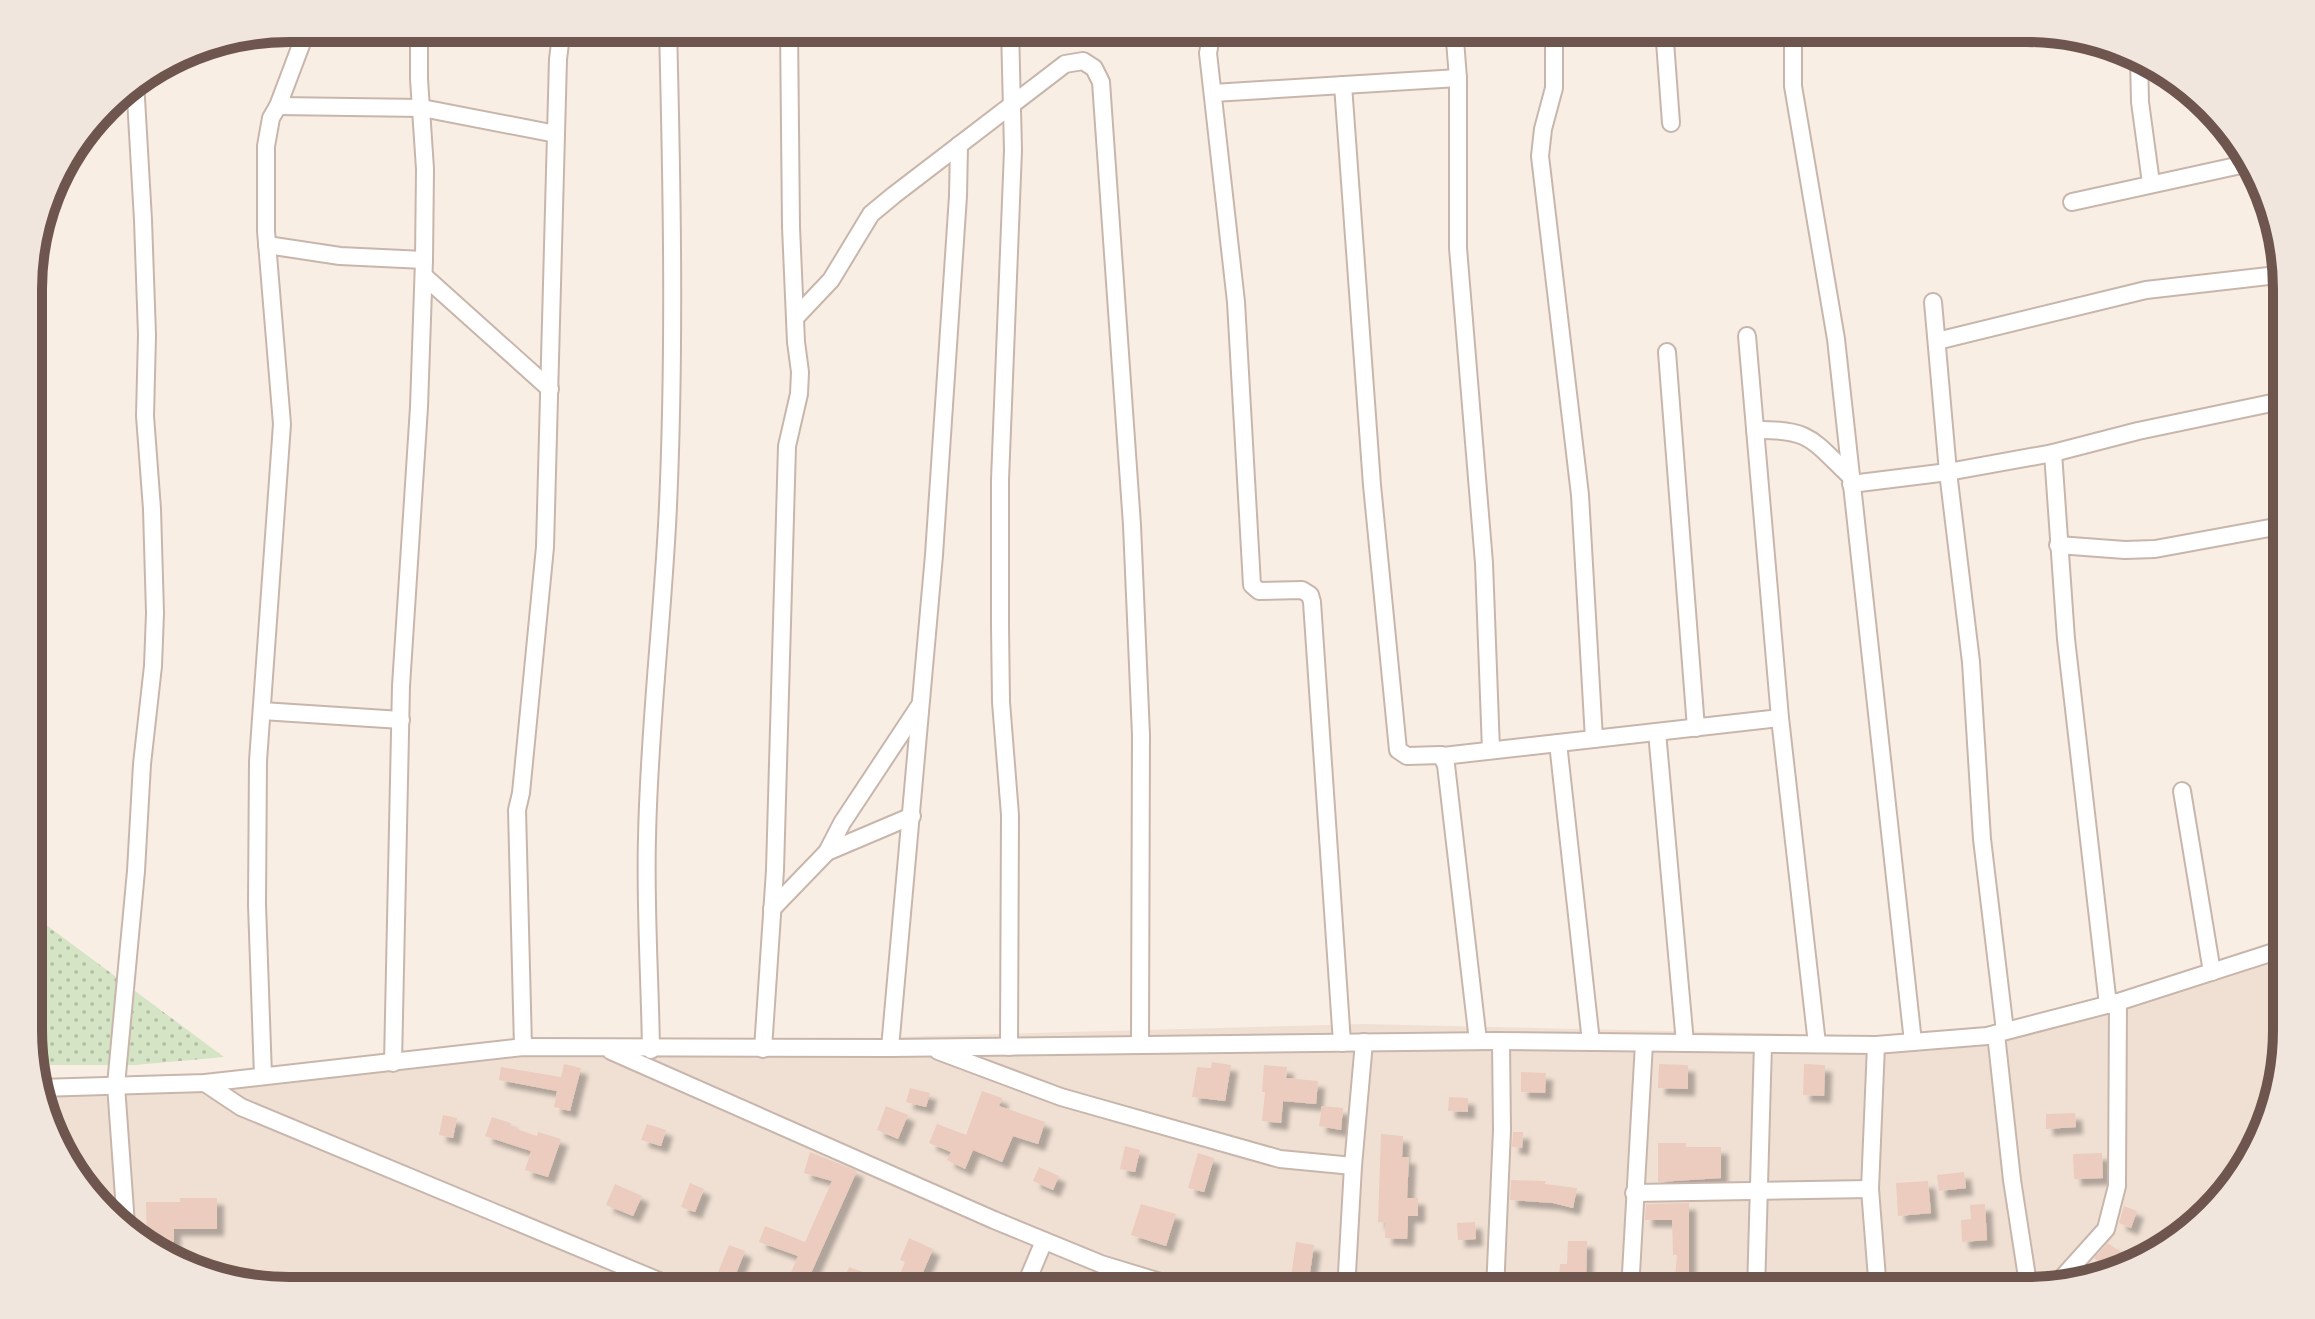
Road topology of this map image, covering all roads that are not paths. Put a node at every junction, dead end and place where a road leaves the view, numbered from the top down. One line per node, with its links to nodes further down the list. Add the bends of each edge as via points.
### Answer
1 (1209, 42): 15 (street)
2 (1455, 42): 13 (street)
3 (1554, 42): 48 (street, via 1554,88 1540,156 1580,495)
4 (1665, 42): 20 (street)
5 (1793, 42): 39 (street, via 1793,86 1836,339)
6 (301, 43): 18 (street)
7 (419, 43): 19 (street)
8 (560, 43): 21 (street)
9 (668, 43): 78 (street, via 671,396 647,838)
10 (789, 43): 30 (street)
11 (1011, 43): 17 (street)
12 (2139, 70): 24 (street)
13 (1458, 78): 14 (street); 50 (street, via 1458,248 1484,563)
14 (1343, 85): 15 (street); 51 (street, via 1398,750 1407,756)
15 (1213, 93): 65 (street, via 1236,302 1252,585 1259,591 1302,590 1312,602)
16 (136, 95): 82 (street, via 155,613)
17 (1013, 104): 22 (street); 70 (street, via 1065,64 1083,61 1101,82 1139,690); 74 (street, via 1000,480 1001,702 1010,815)
18 (278, 106): 19 (street); 26 (street, via 266,146)
19 (422, 108): 21 (street); 27 (street)
20 (1671, 123)
21 (556, 134): 34 (street)
22 (959, 145): 30 (street, via 871,214 831,280); 42 (street)
23 (2239, 165): 24 (street)
24 (2151, 183): 25 (street)
25 (2072, 202)
26 (267, 245): 27 (street); 43 (street, via 282,424)
27 (424, 268): 34 (street); 45 (street)
28 (2272, 276): 32 (street, via 2146,290)
29 (1933, 302): 32 (street)
30 (795, 318): 55 (street, via 799,394 787,446)
31 (1747, 336): 36 (street)
32 (1937, 341): 38 (street)
33 (1667, 352): 46 (street)
34 (550, 389): 72 (street, via 545,547 517,810)
35 (2272, 403): 37 (street)
36 (1755, 430): 39 (street, via 1808,436); 44 (street)
37 (2053, 453): 38 (street); 41 (street)
38 (1948, 472): 39 (street); 59 (street, via 1971,662)
39 (1850, 480): 64 (street)
40 (2272, 528): 41 (street, via 2155,549)
41 (2058, 545): 58 (street)
42 (921, 703): 53 (street); 54 (street)
43 (262, 711): 45 (street); 80 (street, via 257,905)
44 (1780, 718): 46 (street); 69 (street)
45 (401, 720): 79 (street)
46 (1696, 728): 47 (street)
47 (1657, 732): 48 (street); 67 (street)
48 (1594, 739): 49 (street)
49 (1558, 743): 50 (street); 63 (street)
50 (1491, 750): 51 (street)
51 (1443, 756): 60 (street)
52 (2182, 791): 57 (street)
53 (912, 816): 54 (street); 75 (street)
54 (827, 852): 55 (street)
55 (772, 909): 77 (street)
56 (2272, 953): 57 (street)
57 (2212, 972): 58 (street)
58 (2113, 1004): 59 (street); 90 (street, via 2117,1186 2106,1229)
59 (2000, 1033): 64 (street); 96 (street, via 2012,1180)
60 (1478, 1041): 61 (street); 62 (street)
61 (1364, 1042): 65 (street); 84 (street)
62 (1501, 1042): 63 (street); 92 (street)
63 (1591, 1042): 66 (street)
64 (1913, 1042): 71 (street)
65 (1342, 1043): 70 (street)
66 (1644, 1043): 67 (street); 87 (street)
67 (1685, 1043): 68 (street)
68 (1763, 1044): 69 (street); 86 (street)
69 (1817, 1044): 71 (street)
70 (1140, 1045): 74 (street)
71 (1876, 1045): 85 (street)
72 (523, 1047): 73 (street); 79 (street)
73 (602, 1047): 78 (street); 89 (street)
74 (1009, 1047): 76 (street)
75 (890, 1048): 76 (street); 77 (street)
76 (929, 1048): 84 (street, via 1061,1097 1280,1159)
77 (763, 1049): 78 (street)
78 (651, 1050)
79 (393, 1063): 80 (street)
80 (263, 1076): 81 (street)
81 (205, 1083): 82 (street); 97 (street, via 241,1107)
82 (116, 1085): 83 (street); 88 (street)
83 (49, 1088)
84 (1353, 1166): 91 (street)
85 (1870, 1189): 86 (street); 95 (street)
86 (1758, 1191): 87 (street); 94 (street)
87 (1634, 1193): 93 (street)
88 (125, 1215)
89 (1044, 1241): 98 (street); 99 (street)
90 (2067, 1273)
91 (1347, 1276)
92 (1496, 1276)
93 (1631, 1276)
94 (1756, 1276)
95 (1877, 1276)
96 (2027, 1276)
97 (649, 1277)
98 (1029, 1277)
99 (1142, 1277)

